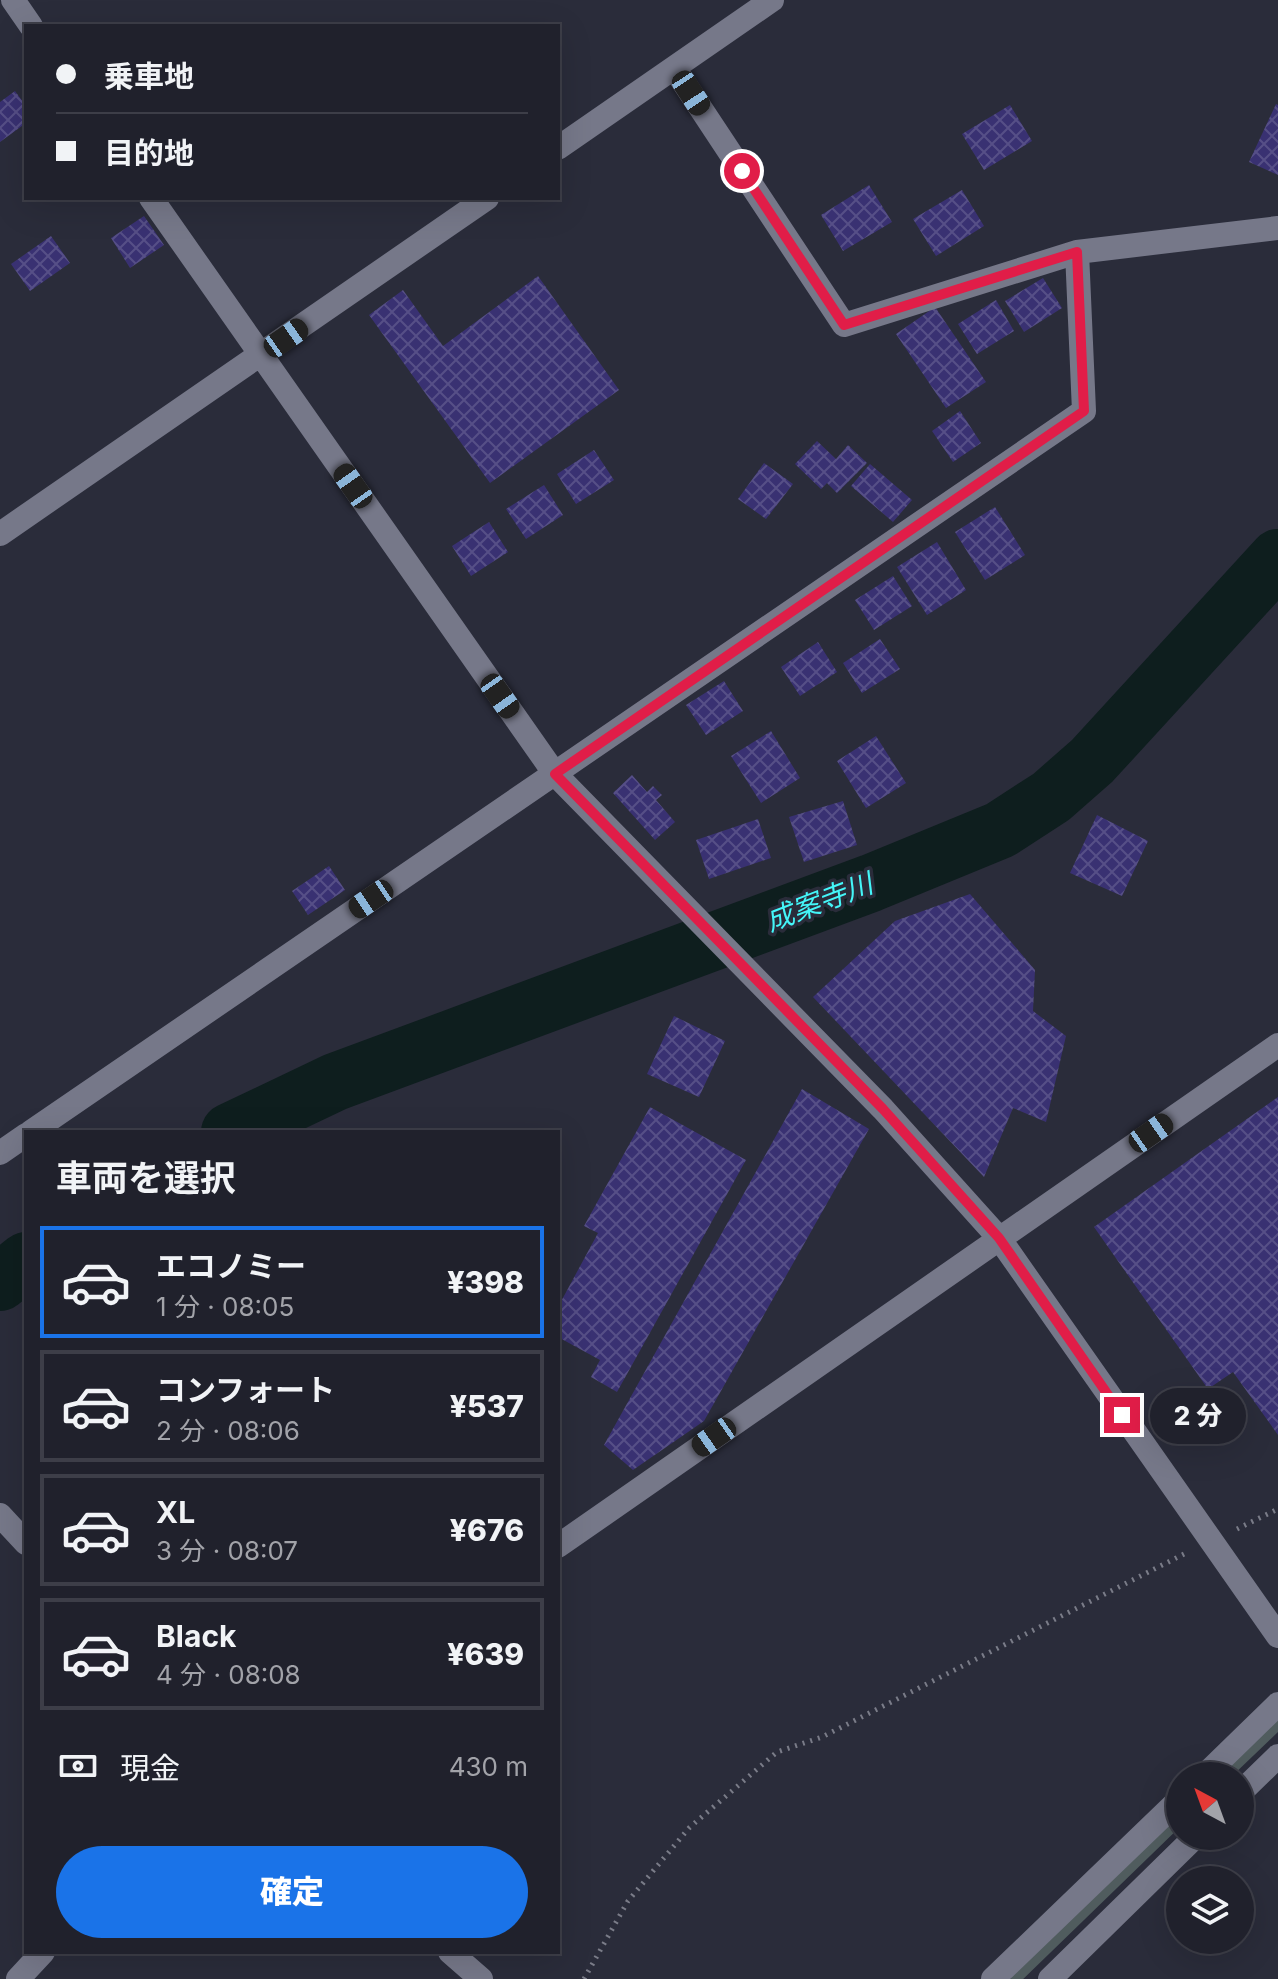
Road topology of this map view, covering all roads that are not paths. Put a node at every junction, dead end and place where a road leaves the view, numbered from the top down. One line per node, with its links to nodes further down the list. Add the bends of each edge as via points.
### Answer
1 (13, 0): 3 (street)
2 (772, 0): 4 (street)
3 (30, 24)
4 (674, 68): 5 (street); 9 (street, via 844,325)
5 (560, 147)
6 (152, 200): 10 (street)
7 (484, 200): 10 (street)
8 (1278, 228): 9 (street)
9 (1077, 252): 12 (street, via 1084,411)
10 (261, 355): 11 (street); 12 (street)
11 (0, 534)
12 (555, 774): 14 (street); 17 (street, via 883,1109)
13 (1278, 1045): 17 (street)
14 (34, 1130)
15 (24, 1137): 16 (street)
16 (0, 1153)
17 (999, 1238): 20 (street); 21 (street)
18 (0, 1515): 19 (street)
19 (24, 1541)
20 (560, 1545)
21 (1278, 1636)
22 (1278, 1704): 24 (street)
23 (1278, 1756): 25 (street)
24 (1218, 1762)
25 (1254, 1779)
26 (1166, 1812): 32 (street)
27 (1182, 1850): 33 (street)
28 (41, 1954): 30 (street)
29 (452, 1954): 31 (street)
30 (18, 1979)
31 (481, 1979)
32 (993, 1979)
33 (1050, 1979)

